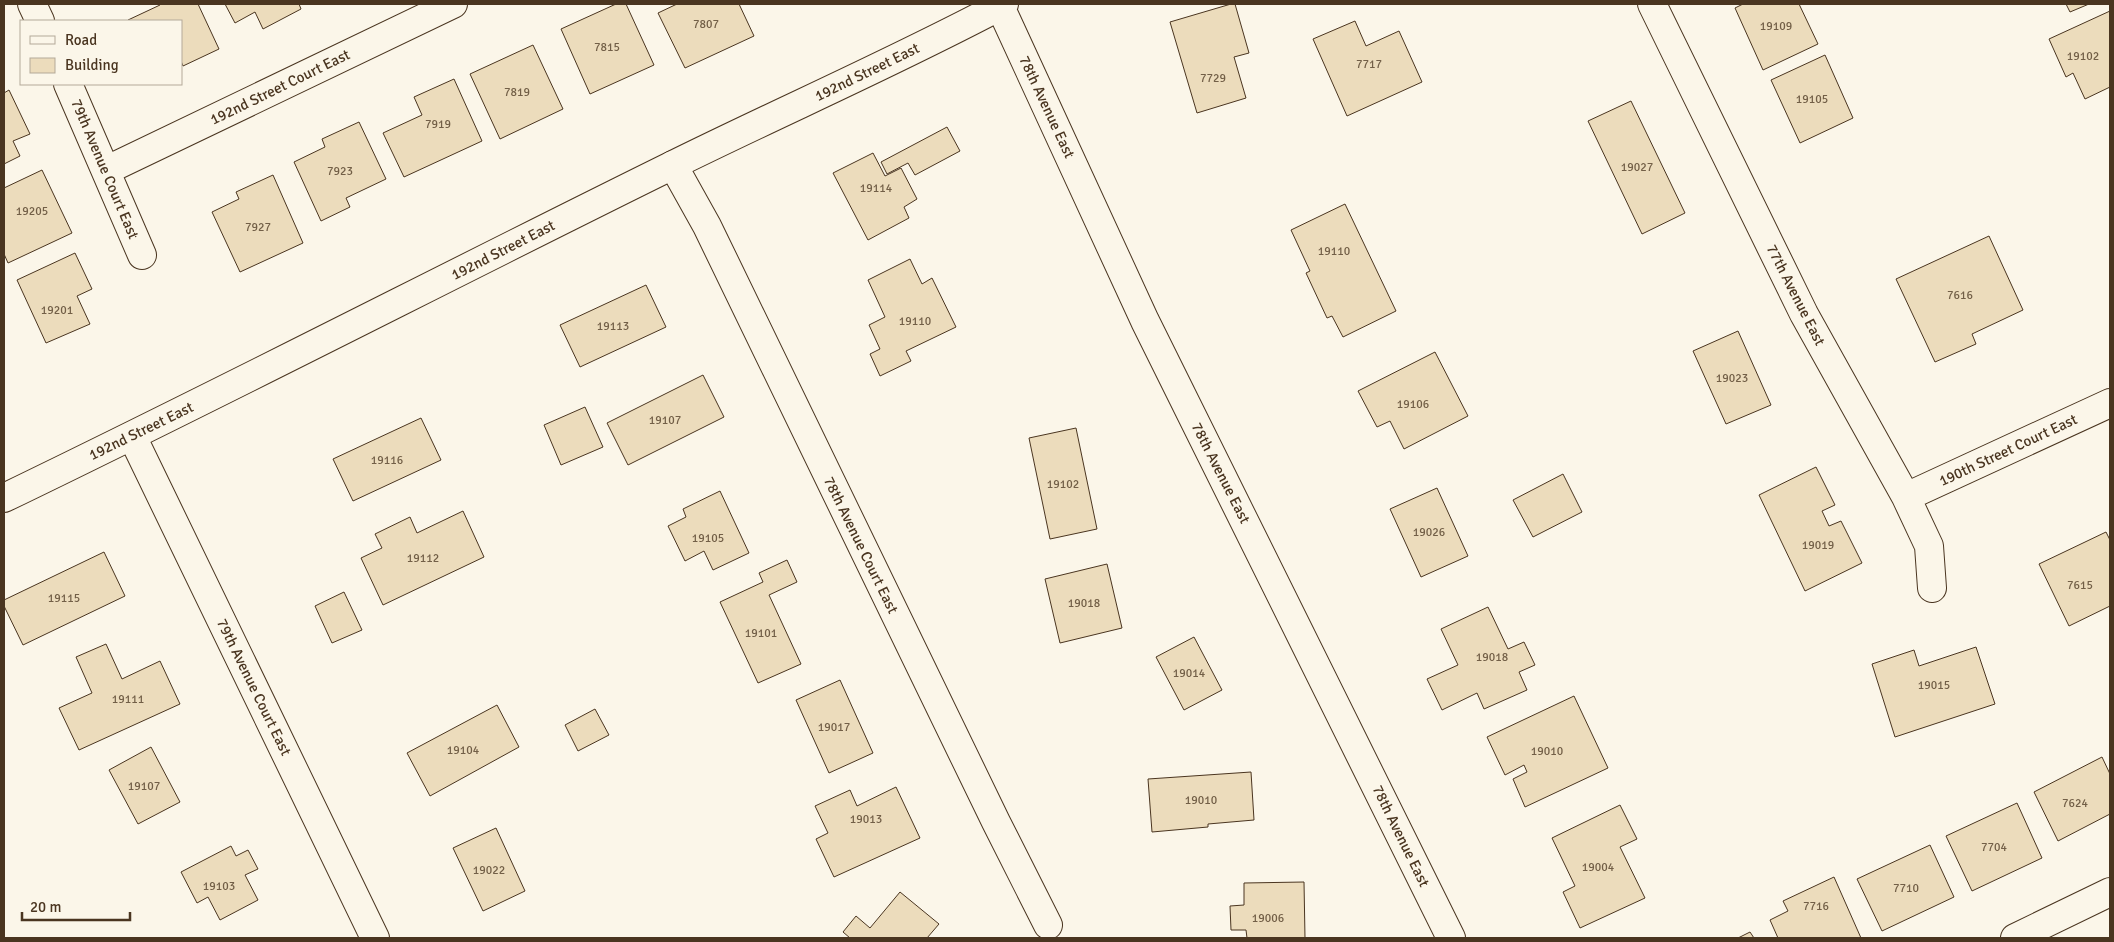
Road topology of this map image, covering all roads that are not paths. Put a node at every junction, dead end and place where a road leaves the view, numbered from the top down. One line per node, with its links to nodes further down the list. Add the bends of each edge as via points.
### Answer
1 (32, 4): 5 (street)
2 (453, 4): 8 (street, 192nd Street Court East)
3 (1001, 4): 7 (street, 192nd Street East); 19 (street, 78th Avenue East, via 1145,321)
4 (1652, 4): 12 (street, 77th Avenue East, via 1804,314)
5 (40, 20)
6 (68, 85): 8 (street, 79th Avenue Court East)
7 (674, 165): 11 (street, 192nd Street East); 16 (street, 78th Avenue Court East, via 707,226)
8 (107, 170): 9 (street, 79th Avenue Court East)
9 (142, 255)
10 (2110, 403): 12 (street, 190th Street Court East)
11 (132, 436): 13 (street, 192nd Street East); 18 (street, 79th Avenue Court East)
12 (1906, 497): 14 (street, 77th Avenue East, via 1929,546)
13 (4, 498)
14 (1932, 588)
15 (2110, 892): 17 (street)
16 (1048, 925)
17 (2061, 928): 20 (street)
18 (376, 938)
19 (1452, 938)
20 (2015, 938)

